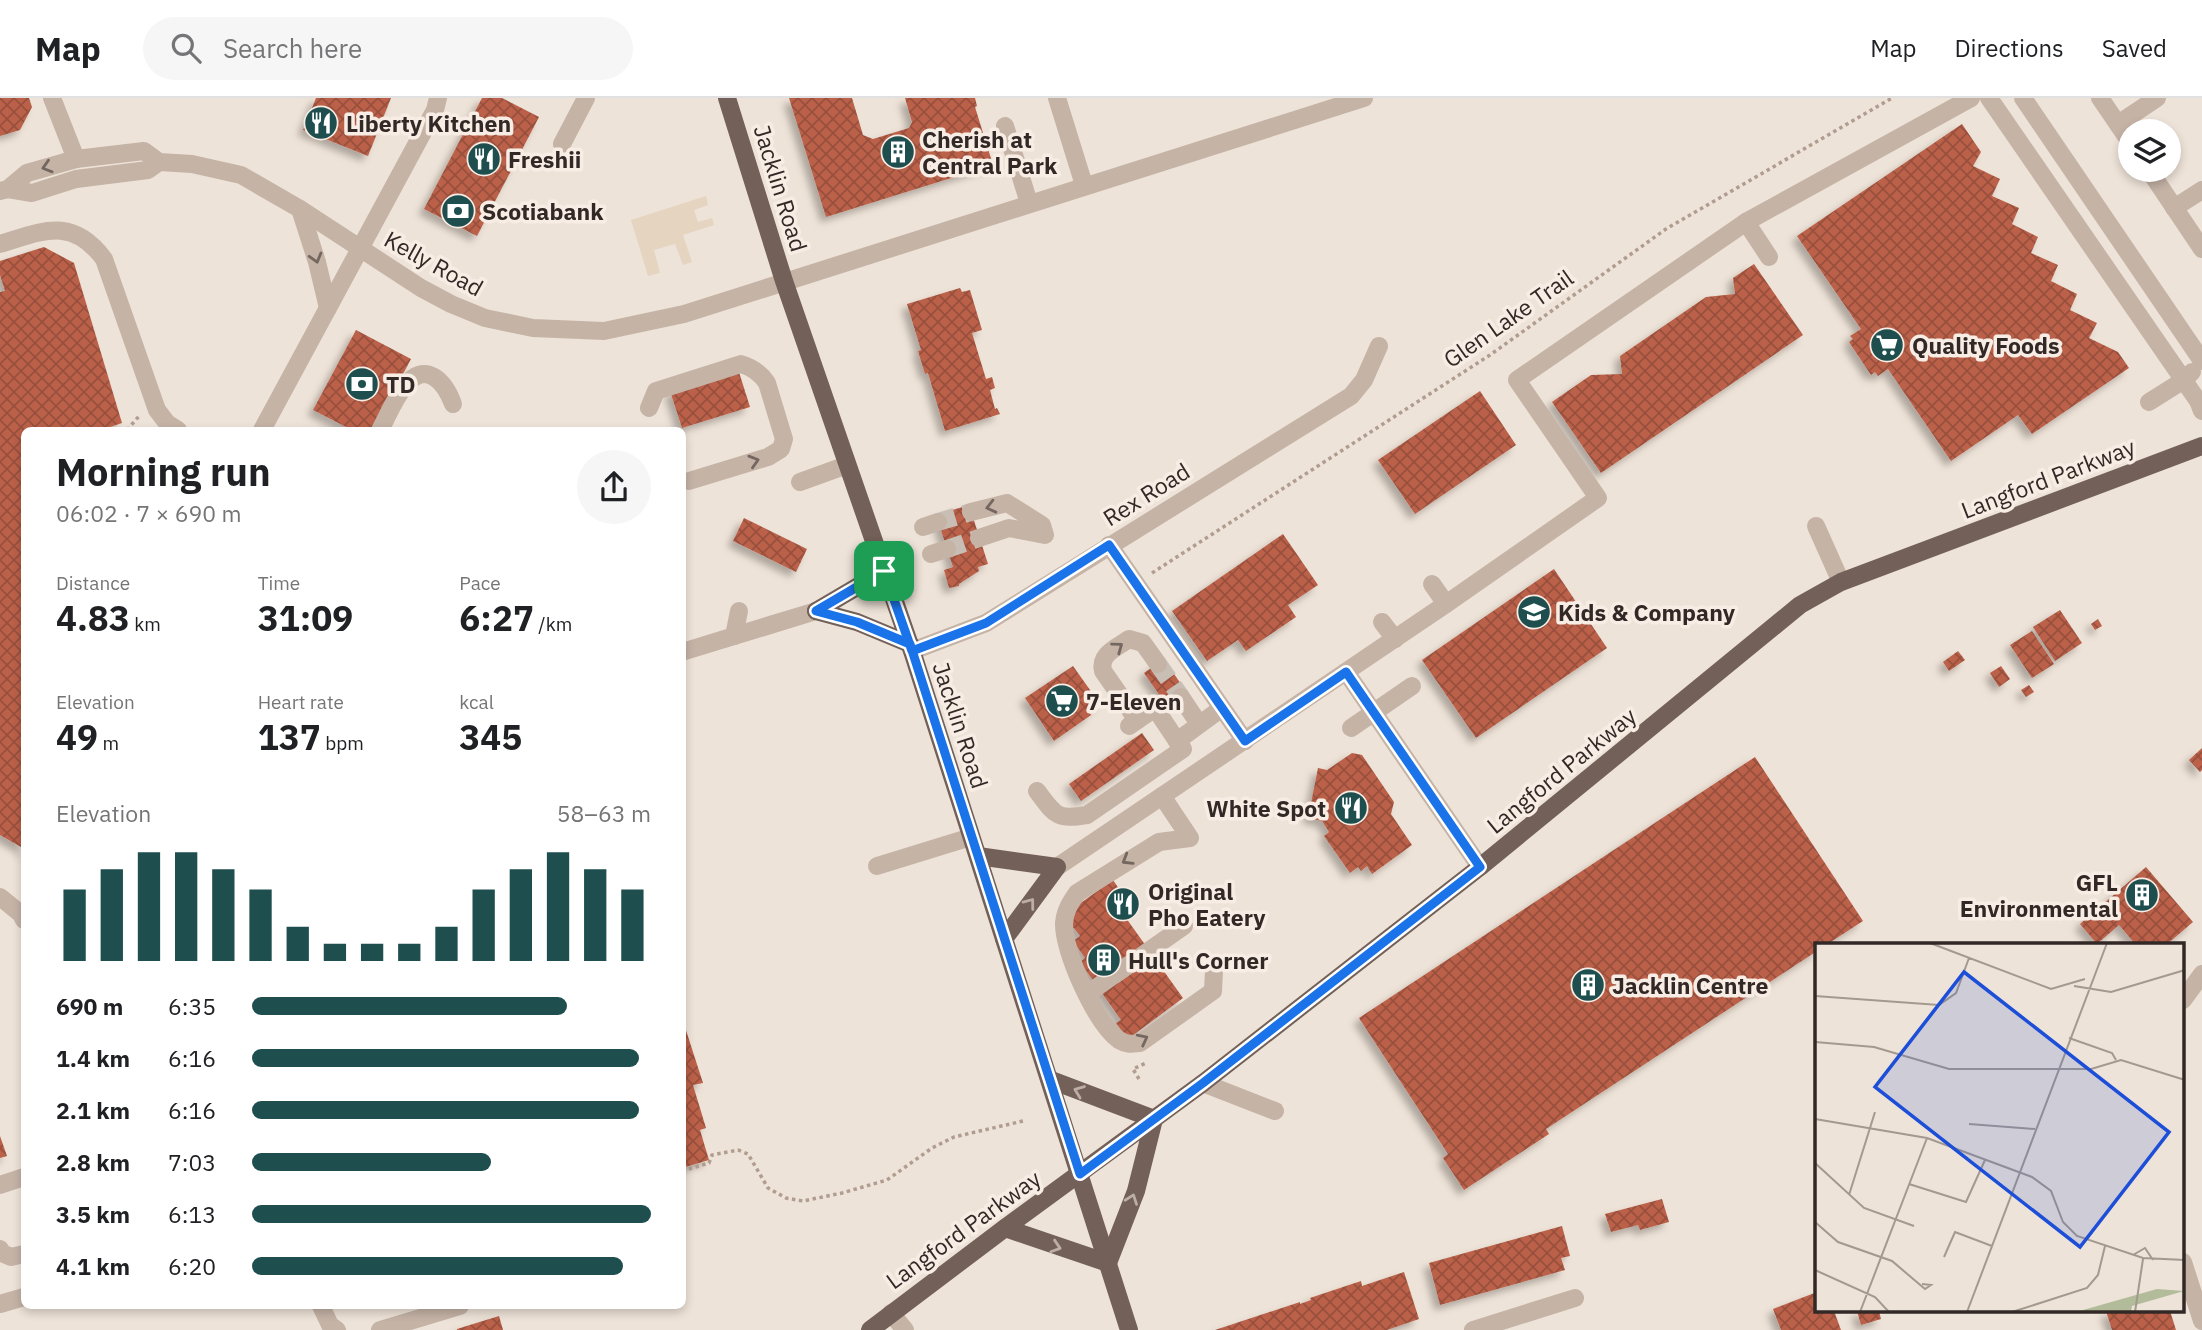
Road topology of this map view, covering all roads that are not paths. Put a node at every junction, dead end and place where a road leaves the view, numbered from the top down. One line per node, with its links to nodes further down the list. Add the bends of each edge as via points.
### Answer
1 (52, 98): 17 (street)
2 (438, 98): 28 (street)
3 (586, 98): 16 (street)
4 (727, 98): 31 (main road, Jacklin Road)
5 (1057, 98): 20 (street)
6 (1364, 98): 12 (street, Kelly Road)
7 (1971, 98): 26 (street)
8 (1989, 98): 35 (street)
9 (2023, 98): 34 (street)
10 (2100, 98): 14 (street)
11 (2157, 98): 13 (street)
12 (1341, 102): 20 (street, Kelly Road)
13 (2126, 119)
14 (2118, 124)
15 (1005, 126): 23 (street)
16 (562, 144)
17 (76, 159): 18 (street, Kelly Road, via 144,151); 21 (street, Kelly Road, one-way to 21, via 27,173)
18 (159, 162): 21 (street, Kelly Road, via 148,170 76,179 32,193); 25 (street, Kelly Road, via 192,164 240,176)
19 (2157, 182): 24 (street)
20 (1084, 185): 23 (street, Kelly Road)
21 (4, 190)
22 (2202, 190): 24 (street)
23 (1029, 203): 31 (street, Kelly Road)
24 (2174, 208): 29 (street)
25 (300, 209): 28 (street, Kelly Road); 32 (street, one-way to 32)
26 (1746, 222): 30 (street); 54 (street, via 1517,380 1557,454 1598,498)
27 (0, 244): 40 (street, via 58,230 92,243 104,259 157,411)
28 (361, 249): 31 (street, Kelly Road, via 451,304 485,318 533,328 604,331 684,314); 32 (street)
29 (2202, 249)
30 (1769, 257)
31 (784, 281): 44 (main road, Jacklin Road)
32 (328, 308): 41 (street)
33 (1379, 346): 50 (street, Rex Road, via 1364,380 1351,396)
34 (2202, 362): 35 (street)
35 (2184, 380): 36 (street); 39 (street)
36 (2149, 402)
37 (453, 404): 42 (street, via 439,380 431,374 418,375 405,384)
38 (649, 408): 45 (street, one-way to 38, via 781,449 784,439 767,383 741,364 656,391)
39 (2202, 411)
40 (174, 427)
41 (264, 427)
42 (382, 427)
43 (2202, 446): 52 (main road, Langford Parkway)
44 (847, 465): 46 (street); 51 (main road, Jacklin Road)
45 (689, 481)
46 (800, 482)
47 (971, 512): 49 (street, one-way to 47, via 1009,528 1045,536 1042,524 1007,503)
48 (1816, 526): 52 (street)
49 (979, 538)
50 (1109, 545): 60 (street, Rex Road, via 986,623); 66 (street, via 1217,688)
51 (884, 571): 56 (main road); 60 (main road, Jacklin Road)
52 (1841, 582): 79 (main road, Langford Parkway, via 1800,606)
53 (1432, 584): 54 (street)
54 (1446, 604): 59 (street)
55 (739, 611): 58 (street)
56 (816, 611): 58 (street); 60 (main road, via 857,622)
57 (1382, 622): 59 (street)
58 (734, 636): 61 (street)
59 (1395, 639): 63 (street)
60 (911, 648): 75 (main road, Jacklin Road)
61 (686, 651)
62 (1157, 664): 70 (street, one-way to 62, via 1154,708 1133,723 1101,663 1129,639 1143,643)
63 (1346, 672): 67 (street); 71 (street)
64 (1412, 686): 67 (street)
65 (1181, 697): 68 (street)
66 (1222, 708): 68 (street); 71 (street)
67 (1374, 712): 69 (street); 79 (street)
68 (1199, 724): 70 (street)
69 (1351, 728)
70 (1177, 741): 72 (street, via 1182,749)
71 (1245, 741): 74 (street)
72 (1132, 784): 73 (street, via 1087,816 1069,818 1054,813); 74 (street)
73 (1037, 791)
74 (1155, 801): 78 (street); 86 (street, one-way to 86, via 1190,838 1159,842 1077,893 1068,905 1064,924 1067,947)
75 (971, 837): 76 (main road, Jacklin Road); 77 (street)
76 (978, 856): 78 (main road); 83 (main road, Jacklin Road)
77 (877, 866)
78 (1057, 867): 83 (main road, one-way to 78)
79 (1480, 867): 89 (main road, Langford Parkway)
80 (0, 897): 81 (street)
81 (21, 914)
82 (1184, 926): 86 (street)
83 (1004, 939): 88 (main road, Jacklin Road)
84 (1214, 970): 86 (street, one-way to 84, via 1117,1039 1128,1045 1140,1043 1213,991)
85 (2202, 974): 87 (street)
86 (1087, 994)
87 (2184, 999)
88 (1051, 1080): 91 (main road, one-way to 88); 92 (main road, Jacklin Road)
89 (1203, 1083): 90 (street); 91 (main road, Langford Parkway)
90 (1275, 1111)
91 (1154, 1119): 92 (main road, Langford Parkway); 98 (main road, one-way to 91, via 1136,1191)
92 (1080, 1174): 95 (main road, Langford Parkway); 98 (main road, Jacklin Road)
93 (21, 1178): 94 (street)
94 (0, 1185)
95 (1005, 1228): 98 (main road, one-way to 98); 105 (main road, Langford Parkway)
96 (0, 1249): 97 (street, via 11,1258)
97 (21, 1255)
98 (1108, 1263): 111 (main road, Jacklin Road)
99 (2184, 1265): 106 (street)
100 (21, 1298): 102 (street)
101 (1575, 1298): 112 (street)
102 (0, 1304)
103 (322, 1309): 107 (street)
104 (450, 1309): 108 (street)
105 (891, 1313): 109 (main road, Langford Parkway); 110 (street)
106 (2202, 1321)
107 (337, 1330)
108 (380, 1330)
109 (870, 1330)
110 (905, 1330)
111 (1129, 1330)
112 (1473, 1330)

